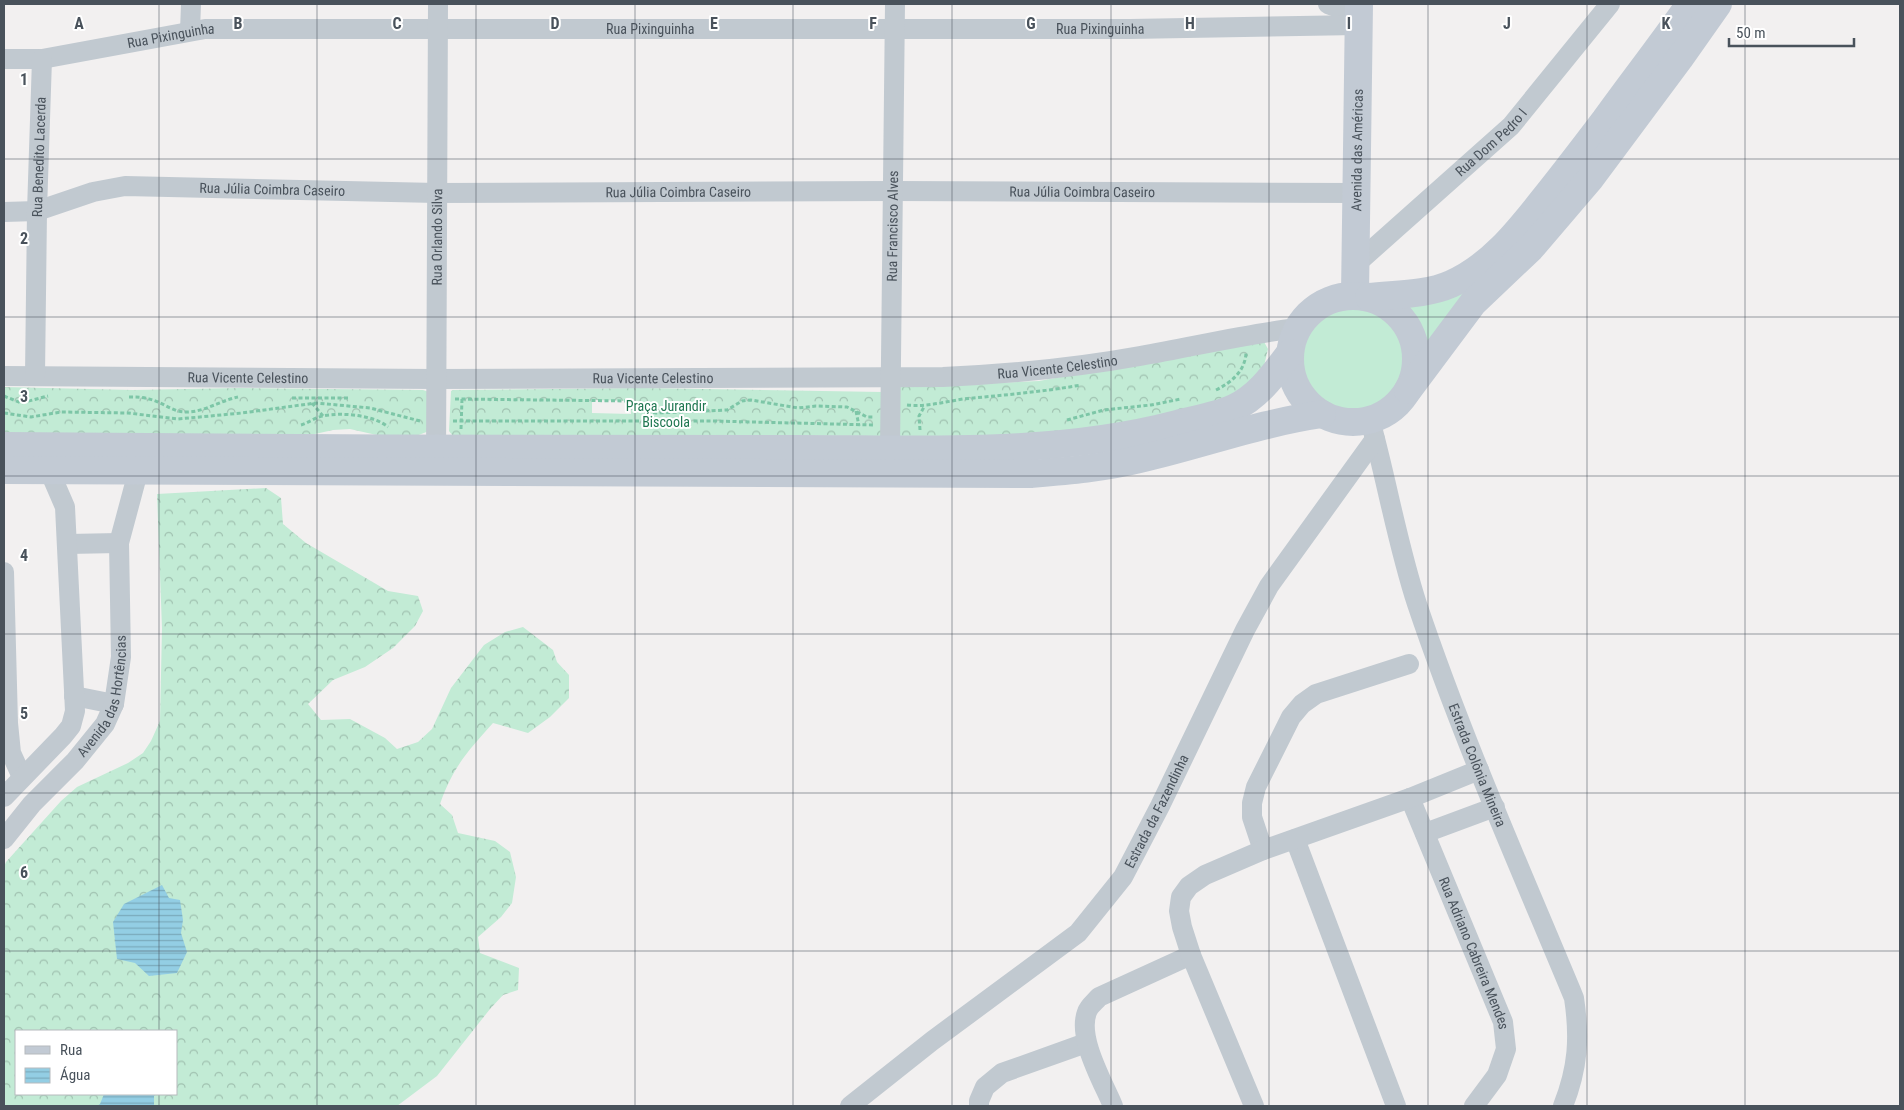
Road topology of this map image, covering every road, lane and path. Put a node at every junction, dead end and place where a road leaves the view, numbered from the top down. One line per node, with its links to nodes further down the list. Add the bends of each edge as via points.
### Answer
1 (191, 4): 11 (street)
2 (438, 4): 9 (street, Rua Orlando Silva)
3 (895, 4): 10 (street, Rua Francisco Alves)
4 (1328, 4): 8 (street)
5 (1610, 4): 19 (street, Rua Dom Pedro I, via 1511,126)
6 (1690, 4): 20 (main road, via 1570,167 1525,222 1486,262 1450,284 1425,291)
7 (1718, 4): 28 (main road, via 1590,179 1530,248 1473,303)
8 (1358, 15): 10 (street, Rua Pixinguinha, via 1130,29); 16 (main road, Avenida das Américas)
9 (438, 29): 10 (street, Rua Pixinguinha); 11 (street, Rua Pixinguinha); 15 (street, Rua Orlando Silva)
10 (894, 29): 14 (street, Rua Francisco Alves)
11 (190, 31): 13 (street, Rua Pixinguinha)
12 (4, 59): 13 (street, Rua Pixinguinha)
13 (42, 59): 18 (street, Rua Benedito Lacerda)
14 (894, 191): 15 (street, Rua Júlia Coimbra Caseiro); 16 (street, Rua Júlia Coimbra Caseiro); 25 (street, Rua Francisco Alves)
15 (437, 193): 18 (street, Rua Júlia Coimbra Caseiro, via 125,186 93,192); 26 (street, Rua Orlando Silva)
16 (1356, 193): 19 (main road, Avenida das Américas)
17 (4, 212): 18 (street, Rua Júlia Coimbra Caseiro)
18 (37, 212): 24 (street, Rua Benedito Lacerda)
19 (1356, 264): 20 (main road, Avenida das Américas)
20 (1362, 296): 21 (main road, via 1338,297 1322,304 1308,314); 28 (main road, via 1387,305 1401,317 1411,334 1416,352 1415,372)
21 (1294, 340): 25 (street, Rua Vicente Celestino, via 1260,332 1061,368 1007,374); 44 (main road, via 1291,371 1296,388 1307,403); 54 (main road, via 1266,384 1251,398 1213,415 1152,431 1015,447)
22 (1243, 349): 29 (path, via 1246,360 1241,372 1218,390)
23 (4, 376): 24 (street, Rua Vicente Celestino)
24 (35, 376): 26 (street, Rua Vicente Celestino)
25 (892, 377): 26 (street, Rua Vicente Celestino); 54 (street, Rua Francisco Alves)
26 (435, 378): 56 (street, Rua Orlando Silva)
27 (1086, 384): 41 (path)
28 (1408, 390): 51 (main road)
29 (1210, 392)
30 (4, 396): 31 (path, via 21,403)
31 (54, 396)
32 (124, 397): 33 (path, via 149,399 178,411 194,412)
33 (246, 397)
34 (290, 398): 38 (path)
35 (354, 398): 38 (path)
36 (450, 398): 42 (path, via 632,401 644,410 656,413 727,410 742,401 751,400 789,408 839,407)
37 (1184, 398): 47 (path, via 1104,410)
38 (308, 399): 39 (path)
39 (312, 403): 43 (path, via 178,419 120,412 61,412 31,417); 45 (path); 48 (path, via 370,408)
40 (898, 404): 41 (path)
41 (924, 407): 53 (path, via 918,426 922,435)
42 (856, 411): 46 (path, via 867,417); 50 (path)
43 (4, 413)
44 (1322, 414): 51 (main road); 56 (main road, via 1285,420 1139,460 1030,474)
45 (323, 416)
46 (881, 417)
47 (1066, 420)
48 (422, 421)
49 (449, 421): 50 (path, via 712,421)
50 (859, 425): 52 (path); 54 (path)
51 (1372, 430): 66 (street, Estrada Colônia Mineira, via 1416,603); 78 (street, Estrada da Fazendinha, via 1269,586 1123,877 1078,933)
52 (860, 431)
53 (918, 435)
54 (884, 437): 56 (main road)
55 (4, 446): 56 (main road)
56 (436, 460): 59 (main road)
57 (4, 470): 58 (main road)
58 (48, 470): 59 (main road); 61 (street, Avenida das Hortências, via 65,507)
59 (138, 472): 60 (street, Avenida das Hortências)
60 (119, 543): 61 (street); 65 (street, Avenida das Hortências, via 121,657)
61 (68, 544): 64 (street, Avenida das Hortências)
62 (4, 572): 67 (street, via 8,723 11,753)
63 (1409, 664): 75 (street, via 1316,694 1291,717 1256,787 1252,804 1252,817)
64 (74, 696): 65 (street); 67 (street, Avenida das Hortências, via 71,726)
65 (114, 704): 71 (street, Avenida das Hortências, via 105,724 75,761 32,804)
66 (1479, 770): 69 (street); 70 (street, Estrada Colônia Mineira)
67 (22, 777): 68 (street, Avenida das Hortências)
68 (4, 797)
69 (1410, 798): 72 (street, Rua Adriano Cabreira Mendes); 74 (street)
70 (1494, 807): 72 (street); 84 (street, Estrada Colônia Mineira, via 1574,998 1578,1054)
71 (10, 816): 73 (street, Avenida das Hortências)
72 (1425, 834): 83 (street, Rua Adriano Cabreira Mendes, via 1503,1022 1506,1049 1497,1076)
73 (4, 838)
74 (1295, 838): 75 (street); 82 (street)
75 (1264, 850): 76 (street, via 1205,875 1189,886 1181,897 1179,911)
76 (1191, 955): 77 (street, via 1099,997 1086,1012); 81 (street)
77 (1086, 1043): 79 (street, via 1002,1073 985,1087); 80 (street)
78 (850, 1106)
79 (979, 1106)
80 (1112, 1106)
81 (1254, 1106)
82 (1396, 1106)
83 (1474, 1106)
84 (1563, 1106)

